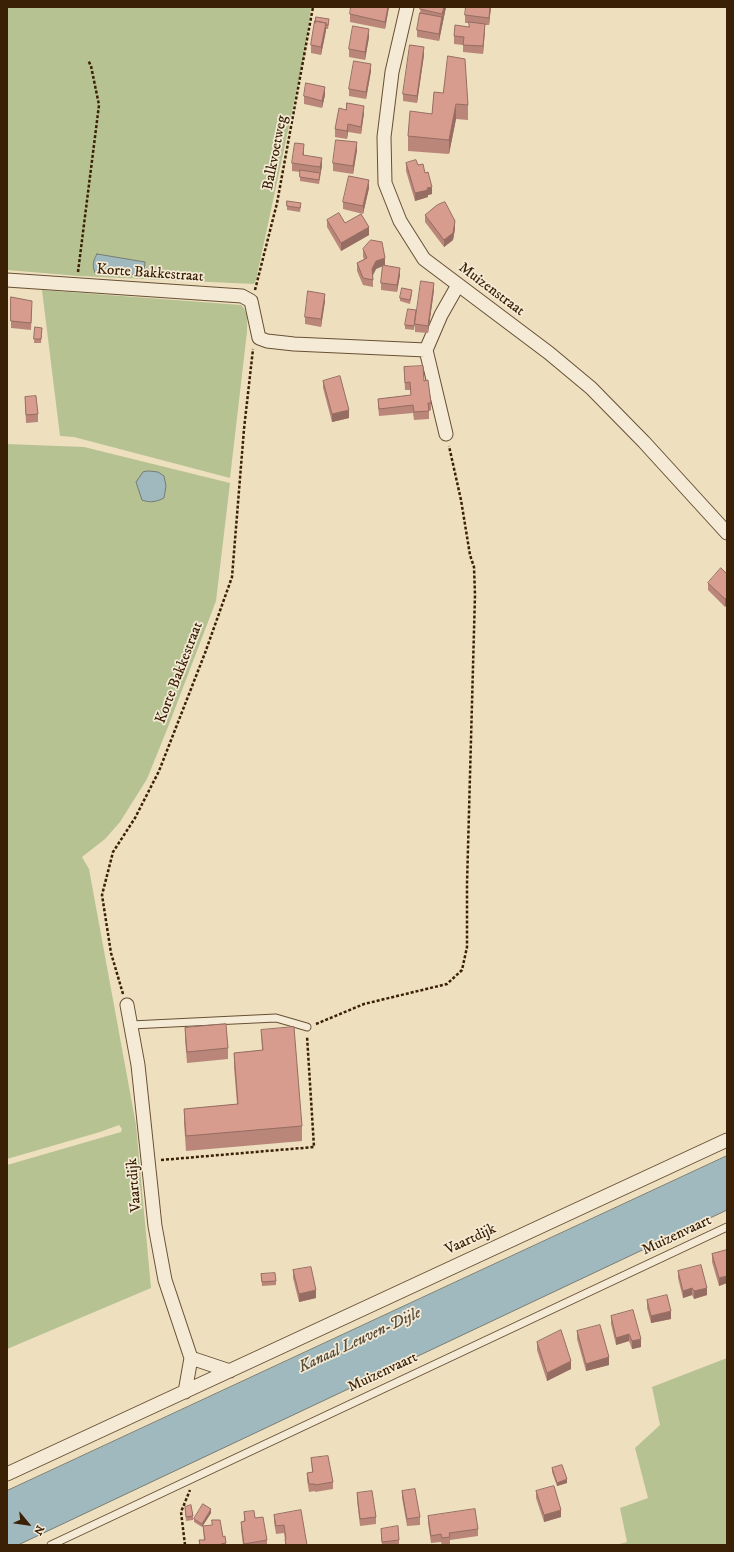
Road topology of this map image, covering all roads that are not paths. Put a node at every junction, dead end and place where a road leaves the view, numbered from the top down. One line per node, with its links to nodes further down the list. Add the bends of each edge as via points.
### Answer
1 (407, 7): 3 (street, Muizenstraat, via 392,72 384,137 385,183 400,222 424,259)
2 (7, 280): 4 (street, Korte Bakkestraat, via 242,296 251,301 259,338 267,341)
3 (458, 285): 4 (street); 6 (street, Muizenstraat, via 591,388)
4 (426, 350): 5 (street)
5 (446, 434)
6 (727, 533)
7 (127, 1005): 8 (street, Vaartdijk)
8 (130, 1025): 9 (lane, via 276,1018); 12 (street, Vaartdijk, via 138,1065 155,1226 165,1280)
9 (307, 1027)
10 (727, 1140): 13 (street, Vaartdijk)
11 (727, 1227): 16 (lane, Muizenvaart)
12 (191, 1358): 13 (street); 14 (street, Vaartdijk)
13 (230, 1371): 14 (street, Vaartdijk)
14 (185, 1392): 15 (street, Vaartdijk)
15 (7, 1474)
16 (52, 1545)

